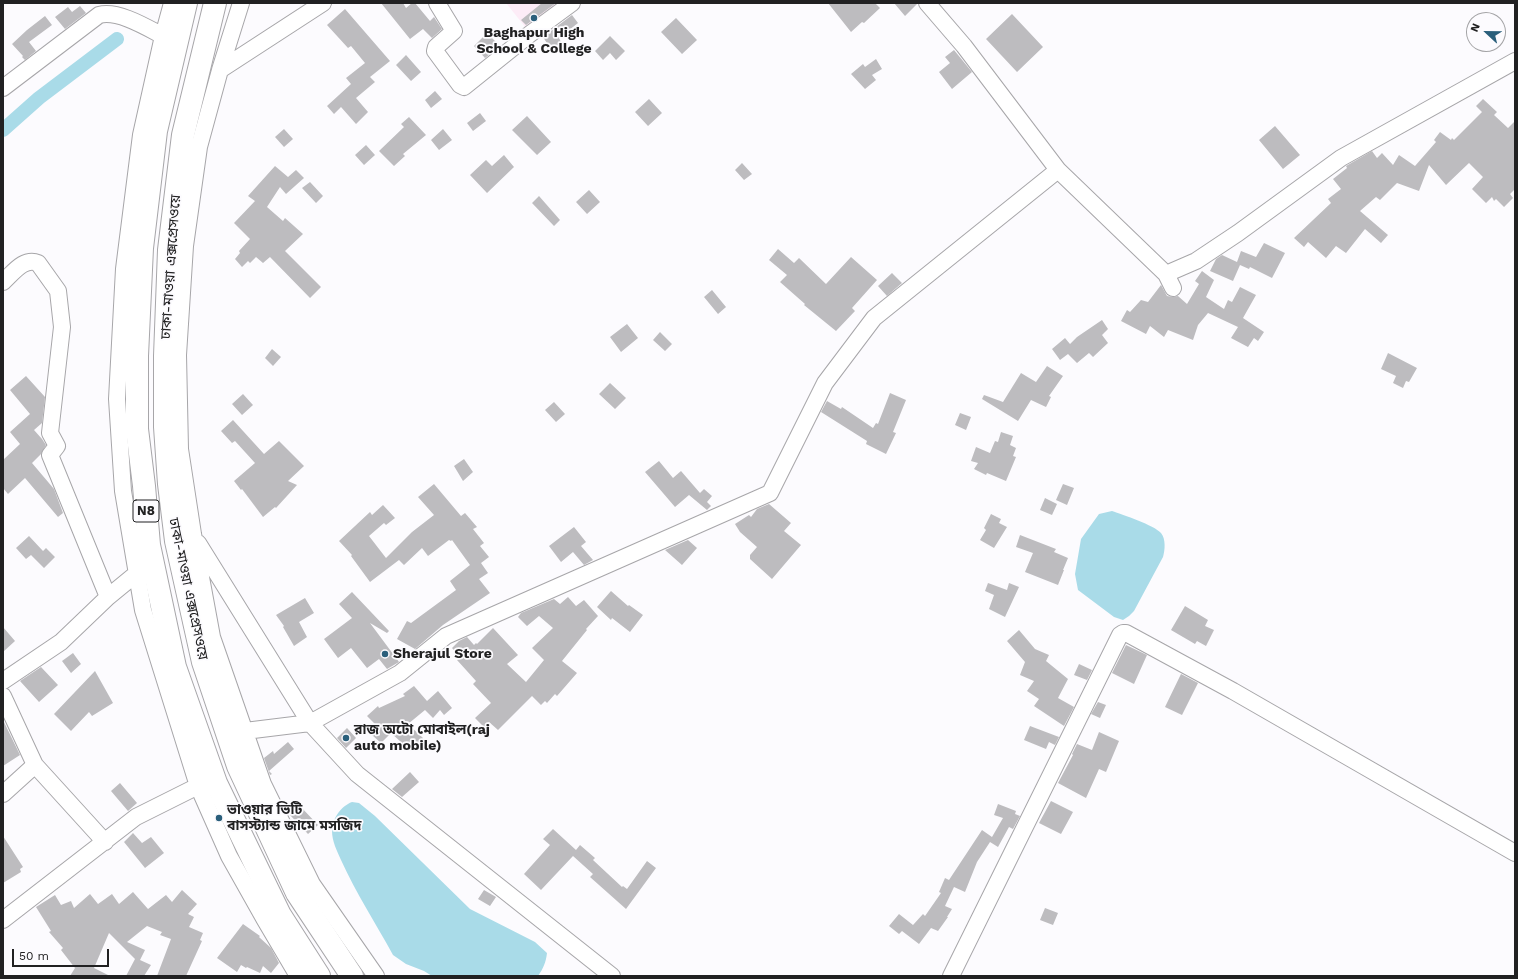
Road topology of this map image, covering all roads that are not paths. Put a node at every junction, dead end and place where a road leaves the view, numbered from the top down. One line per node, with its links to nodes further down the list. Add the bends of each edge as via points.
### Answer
1 (323, 3): 10 (street)
2 (437, 3): 3 (street, via 454,31 436,47 435,51 464,88)
3 (572, 3)
4 (927, 3): 12 (street, via 964,46)
5 (241, 4): 10 (street)
6 (180, 7): 8 (street); 28 (highway, ঢাকা-মাওয়া এক্সপ্রেসওয়ে / N8, via 156,131 142,248 137,348 137,429 149,545 175,667 216,783 280,915)
7 (212, 12): 29 (highway, ঢাকা-মাওয়া এক্সপ্রেসওয়ে / N8, via 183,136 169,250 165,427 176,542 203,662 238,766 297,893)
8 (163, 36): 11 (street, via 123,17 105,13 81,27); 15 (street, via 141,135 123,284 117,399 123,491)
9 (1515, 61): 12 (street, via 1341,158 1170,281)
10 (220, 70): 14 (street, via 199,147 185,246 178,356 180,449)
11 (3, 88)
12 (1058, 170): 19 (street, via 874,318 825,383 770,493 446,636 400,673)
13 (3, 282): 16 (street, via 23,263 33,261 38,263 58,291 62,327 50,434 57,446 50,455)
14 (193, 534): 19 (street); 20 (street, via 212,637)
15 (136, 574): 16 (street); 22 (street, via 144,610)
16 (108, 597): 17 (street, via 61,642)
17 (3, 681)
18 (3, 696): 21 (street)
19 (310, 723): 20 (street); 31 (street, via 357,774)
20 (246, 731): 30 (street, via 263,784 312,884)
21 (35, 765): 23 (street); 24 (street)
22 (198, 786): 24 (street, via 136,817); 27 (street, via 229,856)
23 (3, 794)
24 (105, 842): 26 (street)
25 (1515, 853): 32 (street, via 1233,691 1123,633)
26 (3, 920)
27 (298, 976)
28 (319, 976)
29 (352, 976)
30 (376, 976)
31 (612, 976)
32 (951, 976)

